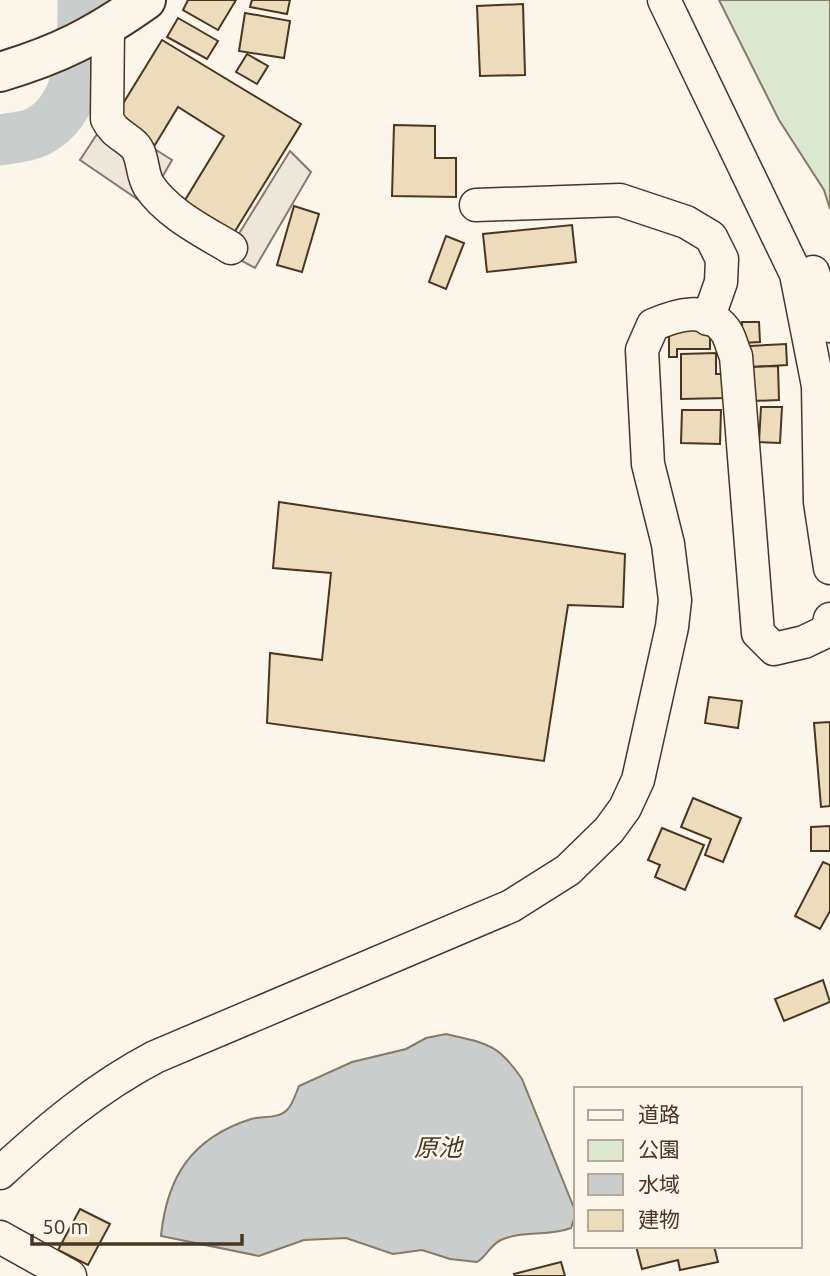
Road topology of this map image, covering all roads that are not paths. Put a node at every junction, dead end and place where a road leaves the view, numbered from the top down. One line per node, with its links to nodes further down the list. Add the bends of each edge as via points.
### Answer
1 (146, 0): 3 (main road)
2 (664, 0): 7 (street)
3 (102, 31): 4 (main road, via 56,54); 6 (street, via 107,120 114,132 135,146 155,192 178,215)
4 (0, 72)
5 (476, 205): 8 (street, via 620,200 687,222 711,237 722,259 721,282)
6 (230, 248)
7 (796, 274): 9 (street, via 812,270); 10 (street, via 818,386 820,502)
8 (708, 319): 11 (street, via 724,328 736,356 758,634 774,649 827,631); 12 (street, via 700,314 675,315 653,325 642,350 648,464 668,544 675,600 638,780 610,830 568,870 511,906 115,1078 64,1114)
9 (830, 326)
10 (830, 568)
11 (830, 619)
12 (0, 1173)
13 (0, 1237): 14 (street)
14 (52, 1271)

